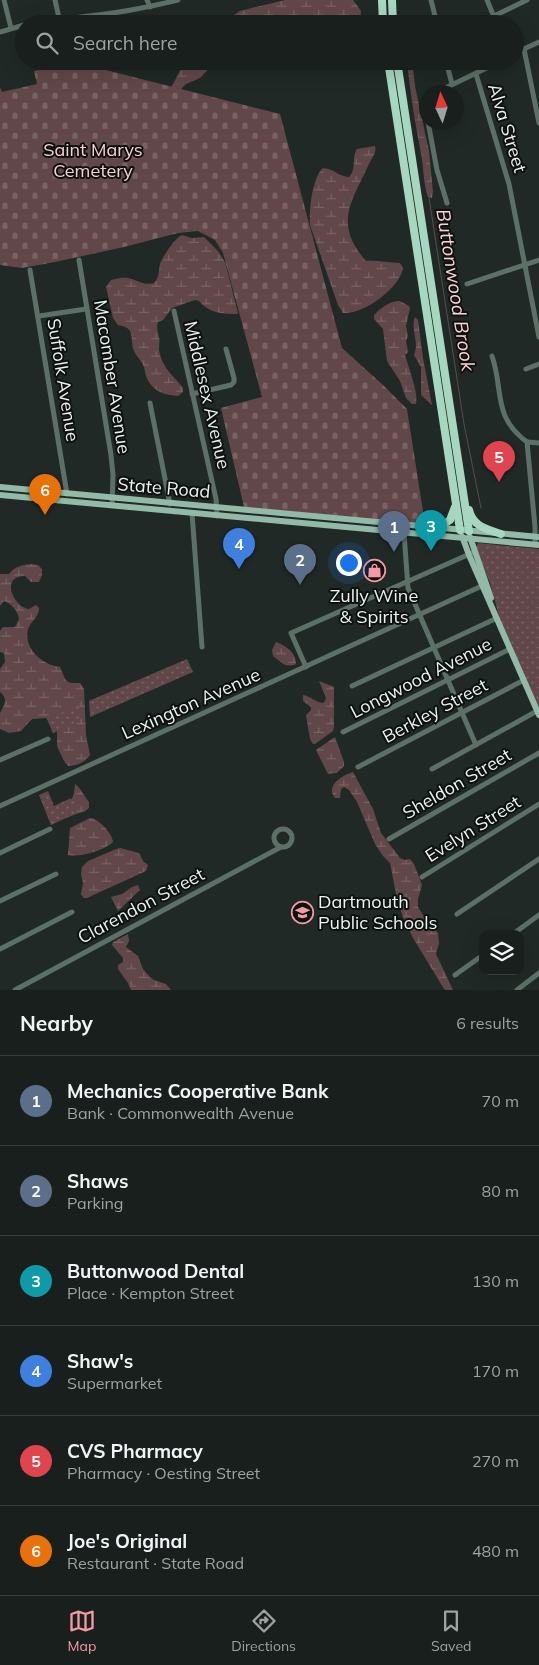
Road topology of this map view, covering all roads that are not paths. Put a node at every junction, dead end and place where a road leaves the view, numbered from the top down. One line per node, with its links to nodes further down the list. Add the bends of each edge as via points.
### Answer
1 (4, 0): 20 (street)
2 (55, 0): 12 (street)
3 (147, 0): 11 (street)
4 (178, 0): 10 (street)
5 (382, 0): 14 (highway)
6 (392, 0): 15 (highway)
7 (430, 0): 16 (street)
8 (487, 0): 17 (street)
9 (527, 0): 18 (street)
10 (171, 1): 11 (street)
11 (150, 7): 13 (street)
12 (58, 15)
13 (97, 15)
14 (383, 15)
15 (392, 15)
16 (434, 15)
17 (494, 15)
18 (496, 15)
19 (15, 27): 20 (street)
20 (10, 28): 21 (street)
21 (0, 32)
22 (539, 42): 23 (street)
23 (524, 49): 30 (street)
24 (389, 70): 56 (highway)
25 (398, 70): 50 (highway)
26 (448, 70): 29 (street)
27 (483, 70): 28 (street)
28 (476, 74): 29 (street); 35 (street, Alva Street, via 509,184)
29 (452, 84)
30 (539, 123)
31 (430, 130): 32 (street)
32 (447, 203)
33 (79, 260): 38 (street, Macomber Avenue)
34 (539, 260): 35 (street)
35 (525, 265): 37 (street); 41 (street, Alva Street)
36 (30, 270): 40 (street, Suffolk Avenue)
37 (467, 284)
38 (86, 309): 40 (street); 54 (street, Macomber Avenue, via 111,455)
39 (174, 311): 46 (street, Middlesex Avenue)
40 (39, 316): 52 (street, Suffolk Avenue)
41 (539, 337)
42 (226, 350): 46 (street, via 234,378 232,385)
43 (492, 356): 48 (street, via 505,416 514,432)
44 (539, 364): 45 (street)
45 (526, 369)
46 (192, 394): 57 (street, Middlesex Avenue)
47 (150, 403): 55 (street)
48 (527, 442): 49 (street); 65 (street)
49 (539, 443)
50 (458, 461): 63 (highway); 64 (highway, via 472,518 479,526)
51 (0, 487): 52 (main road, State Road)
52 (67, 494): 54 (main road, State Road)
53 (0, 495): 54 (main road, State Road)
54 (112, 502): 55 (main road, State Road); 58 (main road, State Road)
55 (170, 504): 57 (main road, State Road)
56 (456, 506): 61 (highway, via 450,520); 63 (highway)
57 (217, 512): 58 (main road, State Road); 59 (main road, State Road); 60 (main road, State Road)
58 (192, 513): 72 (street)
59 (326, 518): 60 (main road); 61 (main road, State Road)
60 (326, 526): 62 (main road, State Road)
61 (438, 528): 63 (main road, State Road)
62 (404, 533): 63 (main road, State Road); 68 (street)
63 (465, 534): 64 (main road); 66 (main road); 67 (main road)
64 (502, 534): 65 (main road)
65 (537, 537): 66 (street)
66 (537, 545)
67 (471, 554): 68 (street); 69 (main road)
68 (408, 582): 71 (street); 75 (street, via 291,633)
69 (485, 585): 70 (main road); 71 (street, Lexington Avenue)
70 (496, 614): 73 (street); 74 (main road)
71 (420, 615): 73 (street); 75 (street, Lexington Avenue)
72 (202, 647)
73 (434, 647): 76 (street); 78 (street)
74 (510, 649): 76 (street, Longwood Avenue); 77 (main road)
75 (306, 667): 89 (street, Lexington Avenue)
76 (448, 680): 79 (street); 81 (street, Longwood Avenue)
77 (524, 680): 79 (street, Berkley Street); 80 (main road)
78 (352, 686)
79 (462, 712): 83 (street); 86 (street, Berkley Street)
80 (538, 713): 83 (street)
81 (343, 732)
82 (48, 739): 85 (street)
83 (476, 745): 87 (street)
84 (539, 753): 91 (street, Sheldon Street)
85 (0, 760)
86 (358, 767)
87 (432, 769)
88 (539, 804): 96 (street, Evelyn Street)
89 (0, 806)
90 (50, 829): 93 (street)
91 (389, 839)
92 (280, 847): 106 (street, Clarendon Street)
93 (0, 853)
94 (539, 859): 99 (street)
95 (56, 874): 97 (street)
96 (422, 877)
97 (0, 901)
98 (72, 912): 102 (street)
99 (457, 914)
100 (539, 915): 101 (street)
101 (518, 930)
102 (0, 949)
103 (479, 958): 105 (street)
104 (539, 973): 107 (street)
105 (454, 975)
106 (15, 990)
107 (517, 990)

